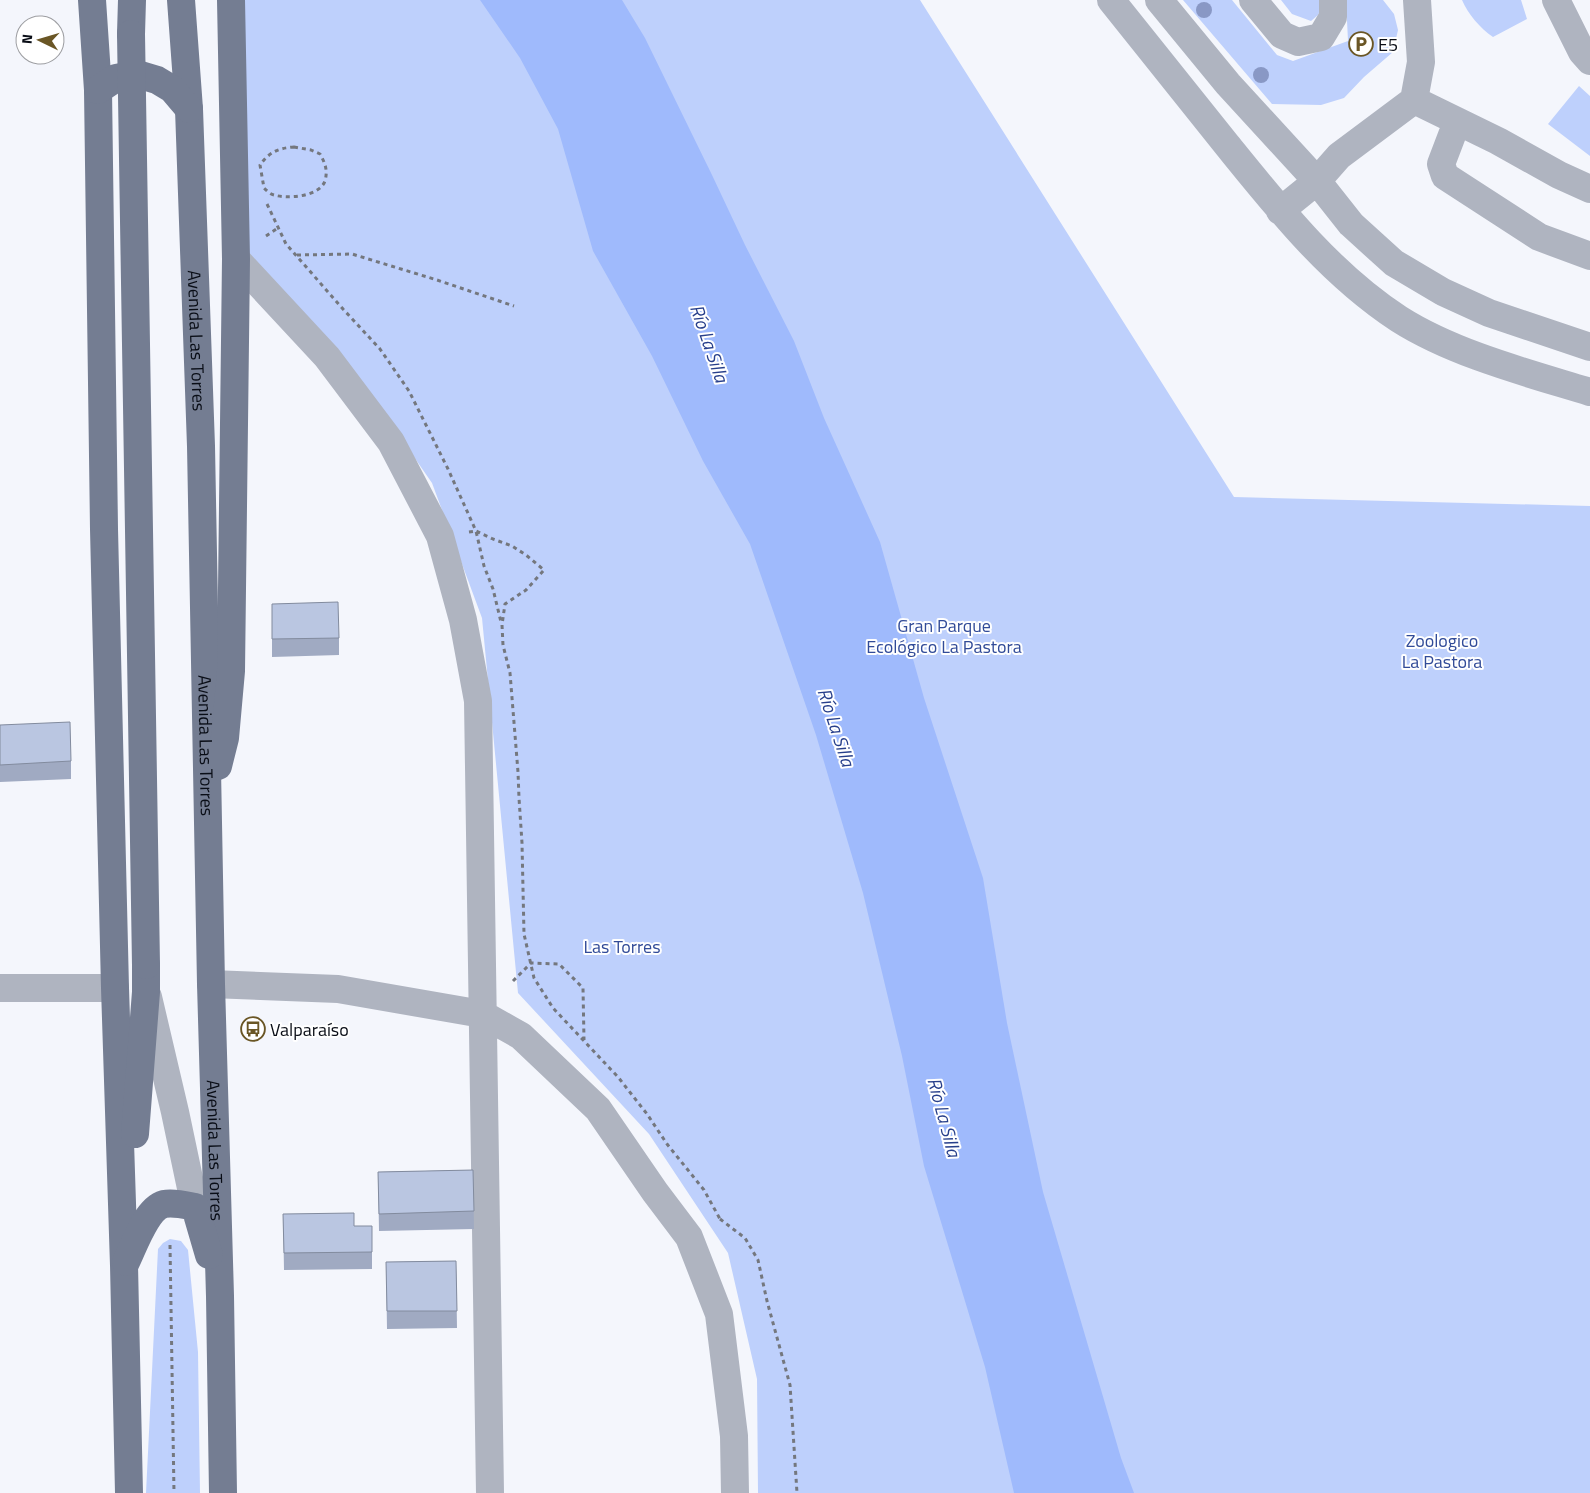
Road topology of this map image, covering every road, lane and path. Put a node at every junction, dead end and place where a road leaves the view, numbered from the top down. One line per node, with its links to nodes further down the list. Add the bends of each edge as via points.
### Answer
1 (92, 0): 12 (main road)
2 (132, 0): 32 (main road, bridge)
3 (181, 0): 14 (main road, Avenida Las Torres)
4 (230, 0): 22 (main road)
5 (1111, 0): 19 (street)
6 (1159, 0): 16 (street, via 1228,84)
7 (1253, 0): 8 (street, via 1282,35 1298,42 1321,37 1332,17)
8 (1333, 0)
9 (1556, 0): 11 (street, via 1582,52)
10 (1412, 3): 13 (street, via 1421,62)
11 (1590, 60)
12 (98, 90): 14 (main road, via 116,78 137,74 172,89); 31 (main road, via 104,549)
13 (1414, 100): 15 (street); 16 (street, via 1338,156)
14 (189, 109): 27 (main road, Avenida Las Torres, via 201,446)
15 (1457, 122): 17 (street); 21 (street, via 1441,164 1444,176 1538,237)
16 (1317, 181): 19 (street); 24 (street, via 1351,224 1394,263 1443,292 1489,313)
17 (1590, 189)
18 (290, 197): 18 (path, via 316,190 324,182 326,166 320,154 294,147 282,148 260,164 264,188 272,194)
19 (1280, 211): 25 (street, via 1349,281 1400,319 1450,346)
20 (296, 255): 23 (path, via 352,254)
21 (1590, 256)
22 (236, 260): 27 (main road, via 231,672 225,738); 33 (street, via 327,356 391,442 440,536 463,620 478,701)
23 (514, 306)
24 (1590, 347)
25 (1590, 392)
26 (510, 673): 28 (path, via 522,843 524,934)
27 (208, 806): 29 (main road, Avenida Las Torres)
28 (531, 963): 33 (path); 34 (path, via 534,978 553,1008); 34 (path, via 559,964 583,988)
29 (211, 984): 33 (street, via 338,989); 40 (main road, Avenida Las Torres)
30 (0, 988): 31 (street)
31 (115, 988): 39 (main road)
32 (146, 992): 35 (street); 39 (main road)
33 (482, 1014): 37 (street, via 522,1036 598,1109); 44 (street)
34 (584, 1040): 36 (path, via 647,1114 704,1190)
35 (195, 1207): 39 (main road, via 164,1204 157,1208 149,1215); 40 (main road)
36 (720, 1219): 37 (path); 46 (path, via 745,1238 758,1260 790,1384)
37 (689, 1237): 45 (street, via 719,1314 734,1436)
38 (170, 1245): 42 (path)
39 (124, 1265): 41 (main road)
40 (220, 1296): 43 (main road, Avenida Las Torres)
41 (129, 1493)
42 (174, 1493)
43 (223, 1493)
44 (490, 1493)
45 (735, 1493)
46 (796, 1493)

